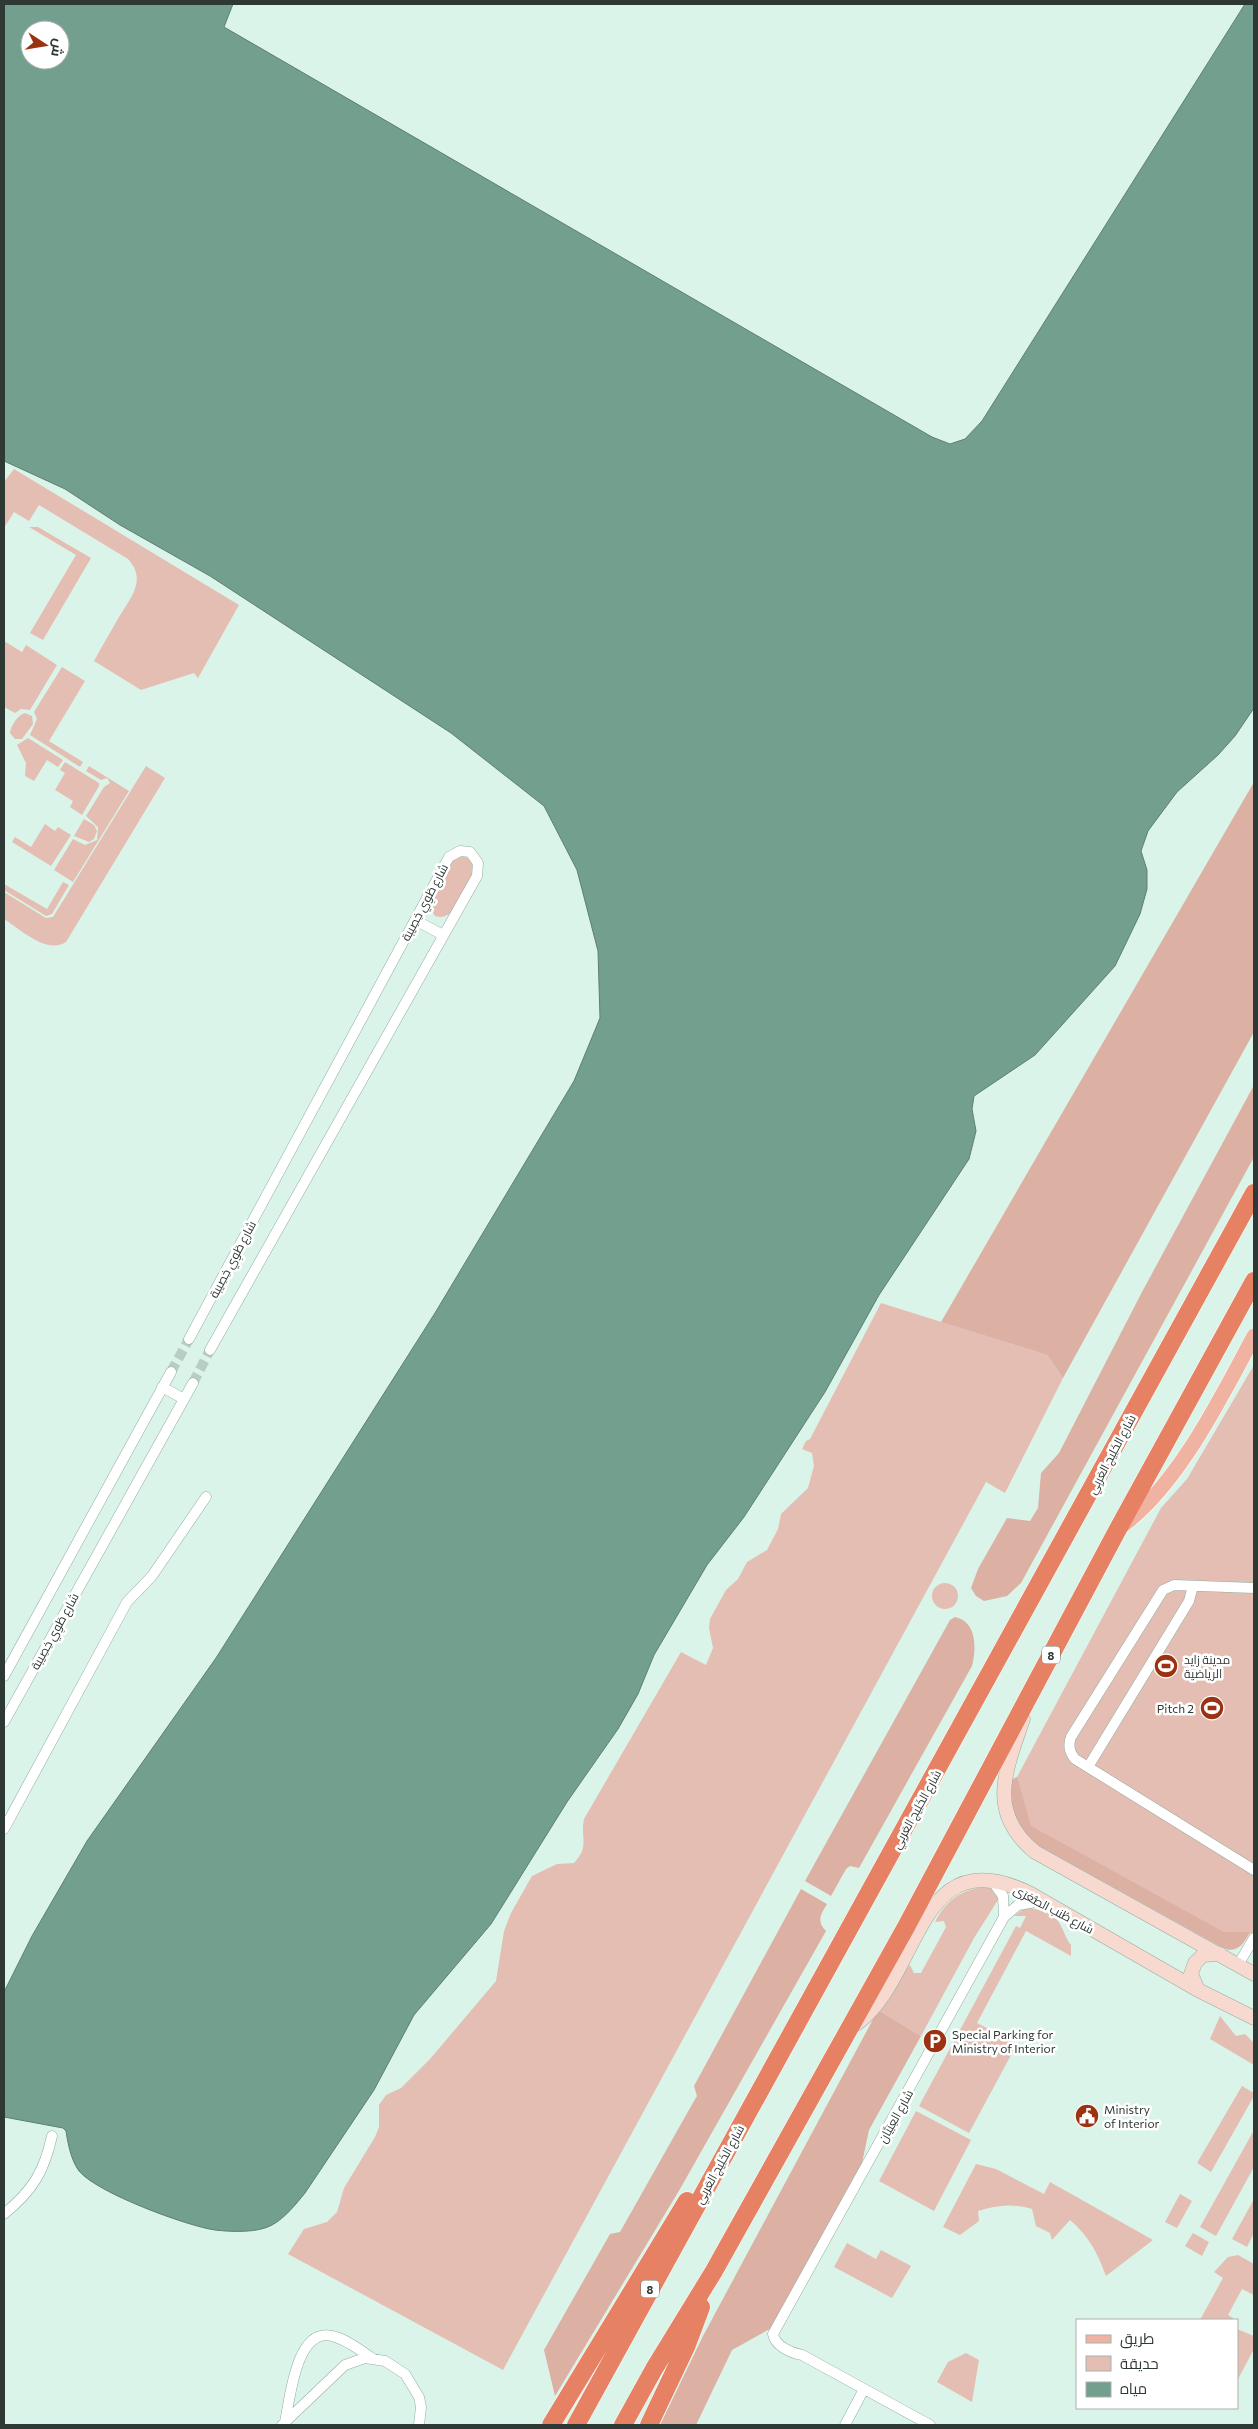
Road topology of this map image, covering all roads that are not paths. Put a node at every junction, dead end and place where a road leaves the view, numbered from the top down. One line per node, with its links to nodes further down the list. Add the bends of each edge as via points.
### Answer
1 (415, 920): 2 (street); 2 (street, شارع طَوِي خِصِيبة, via 449,857 460,851 470,852 478,863 477,876); 6 (street, شارع طَوِي خِصِيبة)
2 (443, 934): 7 (street, شارع طَوِي خِصِيبة)
3 (1254, 1193): 33 (highway, شارع الخَلِيج العَربِي / 8)
4 (1254, 1281): 13 (highway, 8)
5 (1254, 1336): 13 (main road, via 1199,1434 1148,1503)
6 (189, 1339)
7 (210, 1350)
8 (170, 1372): 10 (street, شارع طَوِي خِصِيبة)
9 (193, 1383): 11 (street, شارع طَوِي خِصِيبة)
10 (162, 1387): 11 (street); 16 (street, شارع طَوِي خِصِيبة)
11 (184, 1399): 18 (street, شارع طَوِي خِصِيبة)
12 (206, 1498): 20 (street, via 157,1569 127,1602)
13 (1118, 1529): 17 (highway, 8)
14 (1193, 1586): 15 (street); 19 (street, via 1189,1601); 19 (street, via 1170,1586 1160,1593 1071,1737 1071,1752 1075,1759)
15 (1254, 1588)
16 (4, 1676)
17 (1034, 1689): 26 (street, via 1004,1779 1005,1807 1016,1832 1036,1852); 31 (highway, 8)
18 (4, 1722)
19 (1088, 1767): 21 (street)
20 (4, 1829)
21 (1254, 1870)
22 (989, 1880): 23 (street, شارع طُنب الصُّغرَى, via 1015,1887); 24 (street, via 1003,1896); 31 (street, شارع طُنب الصُّغرَى, via 961,1883 938,1900 877,2005)
23 (1042, 1901): 24 (street, شارع العِبَيَّان, via 1018,1905); 29 (street, شارع طُنب الصُّغرَى)
24 (1004, 1917): 37 (street, شارع العِبَيَّان, via 785,2316 782,2337 802,2355)
25 (1254, 1938): 27 (street)
26 (1220, 1954): 27 (street); 29 (street, via 1203,1955 1195,1963 1192,1980)
27 (1238, 1965): 28 (street)
28 (1254, 1974)
29 (1198, 1990): 30 (street, شارع طُنب الصُّغرَى)
30 (1254, 2018)
31 (849, 2029): 35 (highway, 8)
32 (52, 2136): 34 (street, via 47,2159 36,2180 22,2199)
33 (725, 2154): 40 (highway, via 688,2198); 41 (highway, شارع الخَلِيج العَربِي / 8)
34 (4, 2214)
35 (714, 2271): 42 (highway, 8); 43 (highway, via 688,2340)
36 (373, 2358): 38 (street, via 358,2359 345,2365); 38 (street, via 334,2336 315,2339 300,2358); 39 (street, via 396,2367 409,2379 419,2397)
37 (864, 2390): 44 (street); 45 (street, شارع العِبَيَّان)
38 (283, 2424)
39 (419, 2425)
40 (551, 2425)
41 (576, 2425)
42 (623, 2425)
43 (649, 2425)
44 (845, 2425)
45 (930, 2425)

